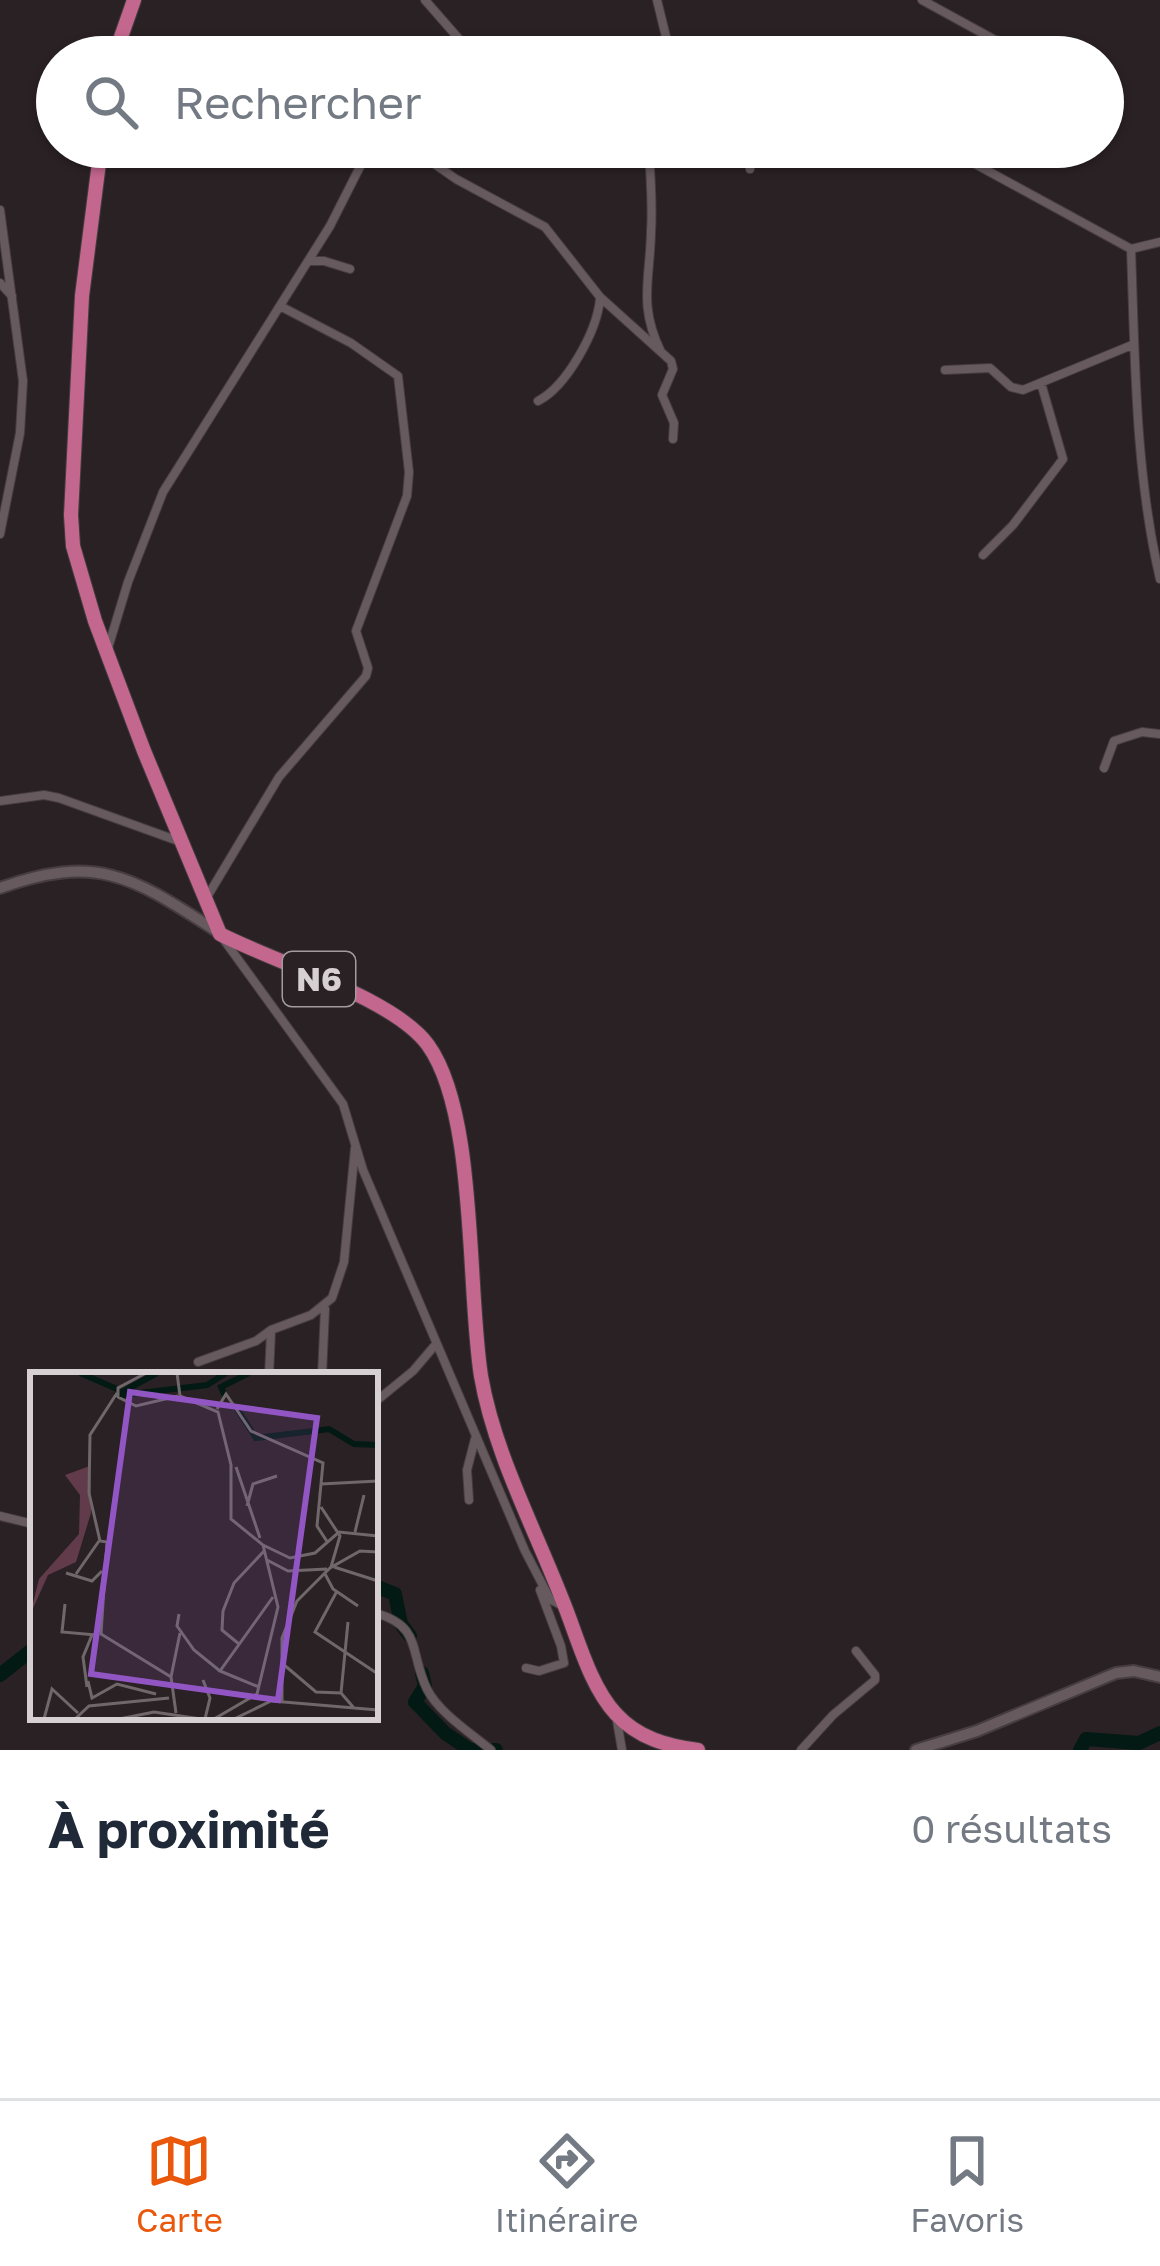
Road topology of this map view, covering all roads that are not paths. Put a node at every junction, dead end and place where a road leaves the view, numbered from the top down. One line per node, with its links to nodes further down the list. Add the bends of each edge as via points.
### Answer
1 (134, 0): 5 (highway)
2 (425, 0): 6 (street)
3 (657, 0): 7 (street)
4 (922, 0): 8 (street)
5 (121, 36)
6 (456, 36)
7 (666, 36)
8 (988, 36)
9 (98, 168): 33 (highway, via 82,296 71,515 77,565)
10 (359, 168): 18 (street)
11 (441, 168): 22 (street, via 545,227)
12 (650, 168): 25 (street, via 645,303)
13 (982, 168): 17 (street)
14 (0, 210): 15 (street)
15 (2, 228): 21 (street)
16 (1160, 242): 17 (street)
17 (1131, 249): 24 (street)
18 (308, 261): 19 (street); 23 (street)
19 (350, 269)
20 (0, 283): 21 (street)
21 (13, 297): 30 (street, via 22,402)
22 (600, 297): 25 (street); 28 (street, via 589,339)
23 (280, 306): 33 (street, via 163,492); 39 (street, via 398,376 407,496 356,631 366,676 280,777)
24 (1132, 345): 27 (street); 32 (street)
25 (662, 354): 29 (street, via 674,365 662,395)
26 (945, 370): 27 (street, via 990,368 1018,390)
27 (1041, 383): 31 (street, via 1063,459)
28 (538, 401)
29 (673, 439)
30 (0, 534)
31 (983, 555)
32 (1160, 580)
33 (107, 652): 37 (highway)
34 (1160, 734): 35 (street, via 1114,741)
35 (1104, 768)
36 (0, 801): 37 (street, via 59,798)
37 (181, 842): 39 (highway)
38 (0, 888): 40 (street, via 63,872 118,875)
39 (205, 900): 40 (highway)
40 (220, 934): 41 (street, via 337,1094); 54 (highway, N6, via 385,1009 438,1061 456,1118 485,1392)
41 (355, 1147): 42 (street, via 341,1277); 44 (street)
42 (325, 1308): 43 (street); 47 (street)
43 (271, 1330): 45 (street); 46 (street)
44 (436, 1343): 48 (street); 49 (street)
45 (198, 1362)
46 (269, 1372)
47 (322, 1372)
48 (378, 1400)
49 (476, 1439): 50 (street); 53 (street)
50 (469, 1499)
51 (0, 1516): 52 (street)
52 (30, 1523)
53 (537, 1577): 54 (street, via 554,1604); 57 (street, via 563,1664)
54 (566, 1608): 59 (highway, N6)
55 (378, 1614): 60 (street, via 409,1633 427,1690)
56 (856, 1651): 63 (street, via 875,1680)
57 (526, 1668)
58 (1160, 1677): 64 (street, via 1116,1673)
59 (615, 1714): 61 (street); 62 (highway, via 656,1741)
60 (491, 1750)
61 (622, 1750)
62 (698, 1750)
63 (800, 1750)
64 (916, 1750)

